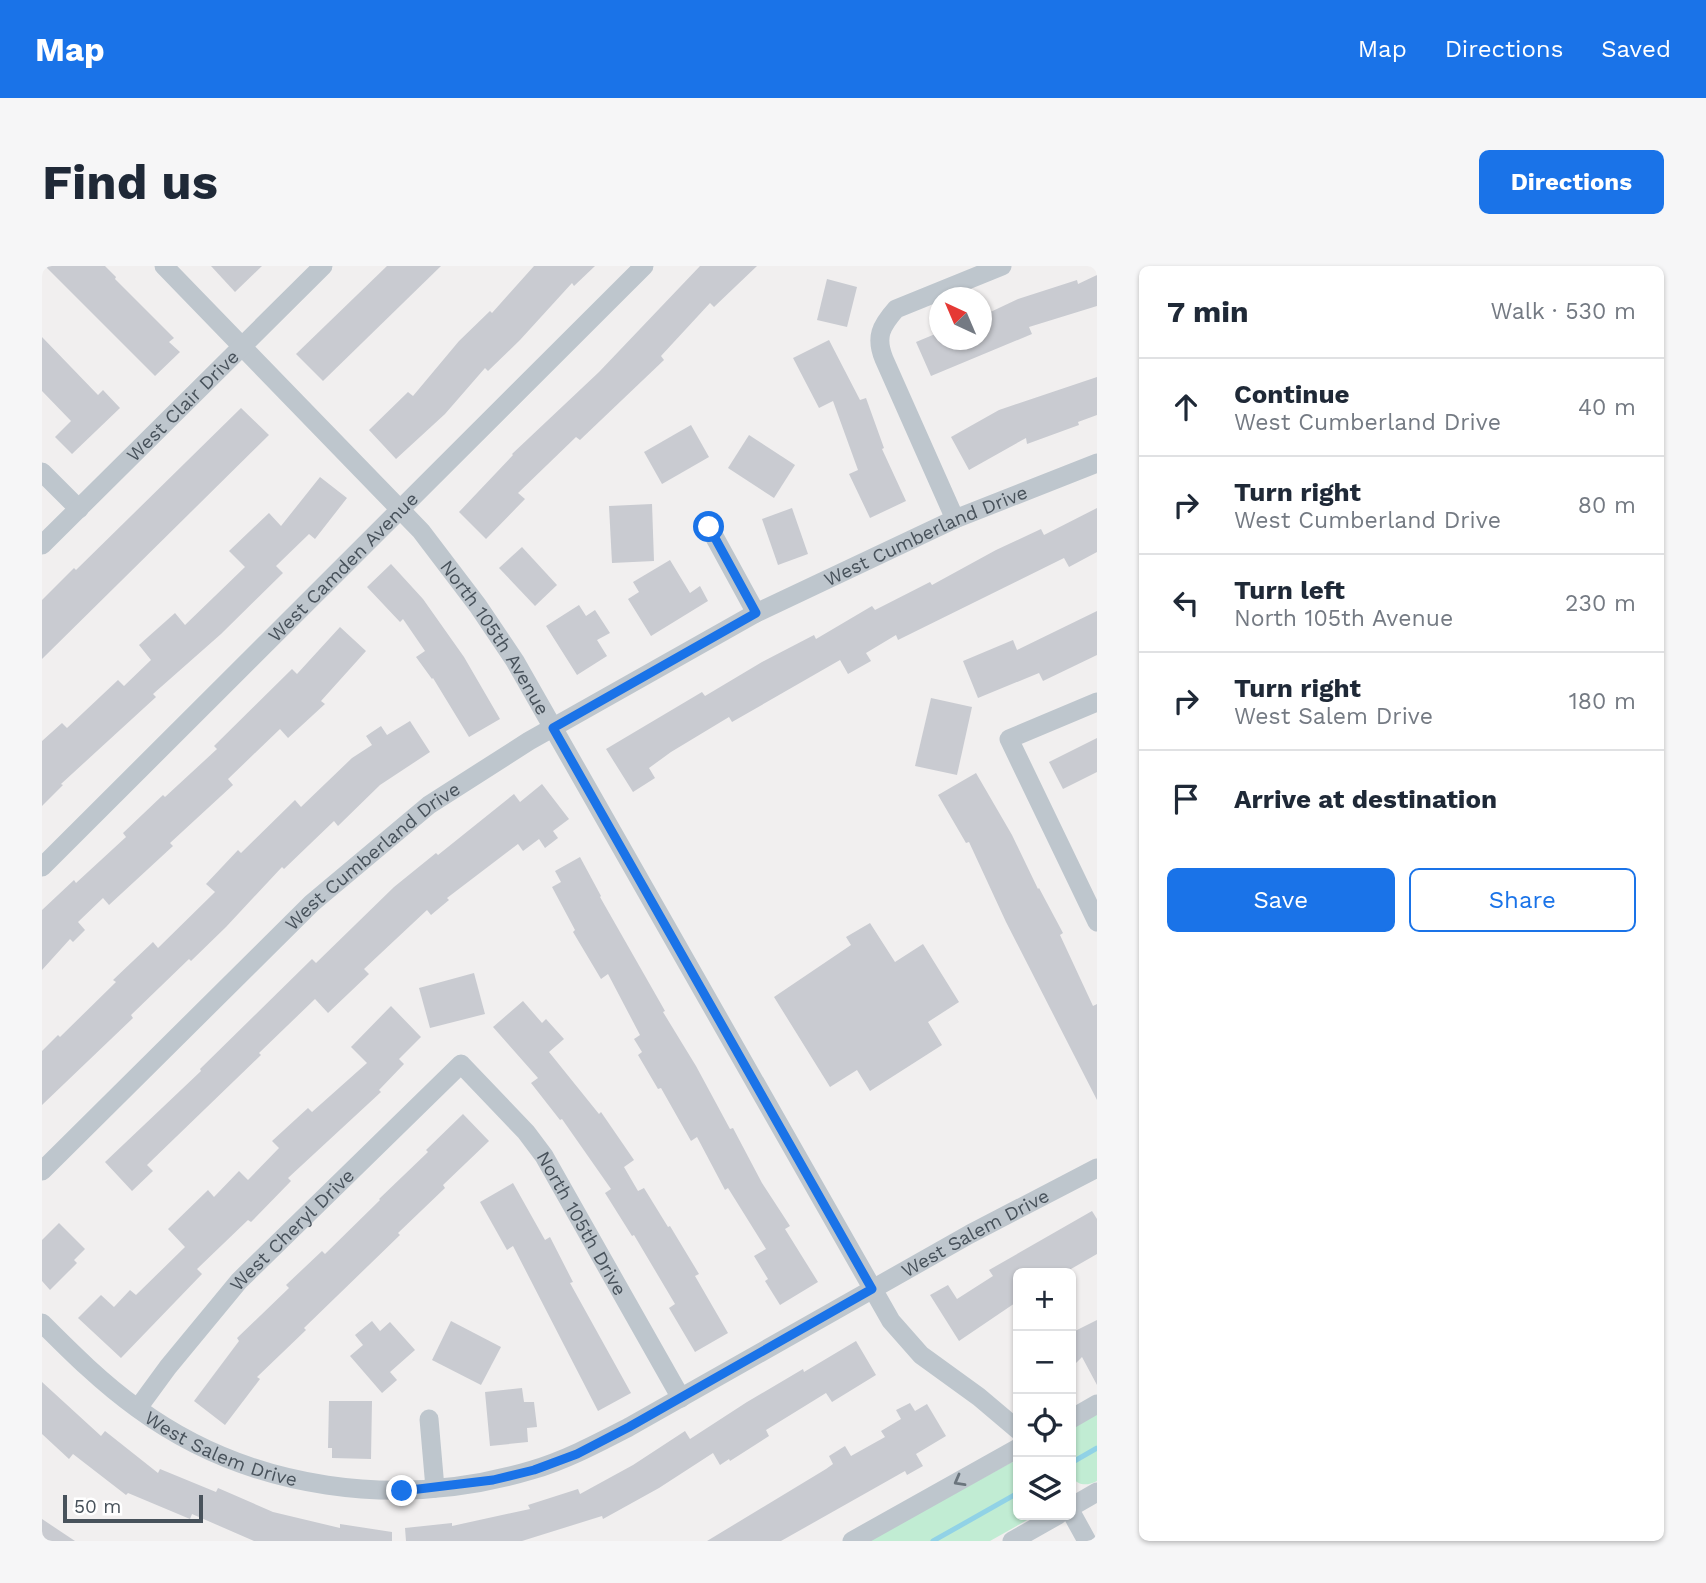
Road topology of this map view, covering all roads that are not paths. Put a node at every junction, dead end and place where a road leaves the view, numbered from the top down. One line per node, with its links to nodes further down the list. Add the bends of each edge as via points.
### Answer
1 (164, 266): 5 (street, North 105th Avenue)
2 (323, 266): 5 (street, West Clair Drive)
3 (644, 266): 8 (street, West Camden Avenue)
4 (1002, 266): 10 (street, via 896,309 878,338)
5 (242, 346): 8 (street, North 105th Avenue); 9 (street, West Clair Drive)
6 (1097, 463): 10 (street, West Cumberland Drive)
7 (42, 472): 9 (street)
8 (400, 508): 15 (street, North 105th Avenue, via 484,614); 16 (street, West Camden Avenue)
9 (79, 509): 12 (street, West Clair Drive)
10 (955, 519): 13 (street, West Cumberland Drive)
11 (709, 527): 13 (street)
12 (42, 545)
13 (756, 613): 15 (street, West Cumberland Drive)
14 (1097, 702): 17 (street, via 1009,739)
15 (553, 728): 20 (street, West Cumberland Drive, via 429,805 312,903); 21 (street, North 105th Avenue)
16 (42, 867)
17 (1097, 922)
18 (461, 1064): 23 (street, North 105th Drive, via 544,1156); 25 (street, West Cheryl Drive, via 239,1281)
19 (1097, 1168): 21 (street, West Salem Drive)
20 (42, 1171)
21 (872, 1289): 23 (street, West Salem Drive); 28 (street, North 105th Avenue, via 891,1321 921,1355)
22 (42, 1323): 25 (street, West Salem Drive, via 89,1370)
23 (681, 1398): 30 (street, West Salem Drive, via 577,1454 534,1470)
24 (1097, 1404): 26 (street)
25 (138, 1408): 30 (street, West Salem Drive, via 177,1434 257,1470 348,1489)
26 (1076, 1416)
27 (429, 1419): 30 (street)
28 (1013, 1426)
29 (1013, 1451): 35 (street, one-way to 35)
30 (435, 1488)
31 (1097, 1492): 32 (street)
32 (1076, 1506)
33 (1076, 1519): 37 (street)
34 (1049, 1520): 36 (street)
35 (852, 1541)
36 (1012, 1541)
37 (1087, 1541)

